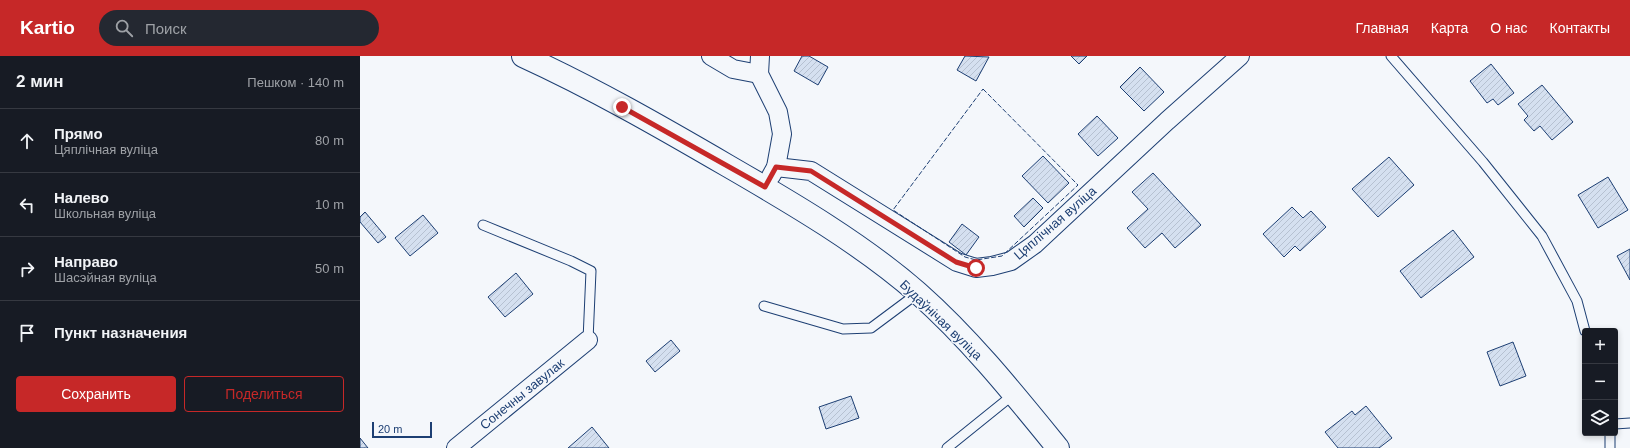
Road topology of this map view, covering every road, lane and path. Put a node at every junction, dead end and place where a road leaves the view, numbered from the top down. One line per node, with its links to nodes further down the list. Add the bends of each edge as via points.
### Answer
1 (523, 56): 8 (main road, Будаўнічая вуліца, via 622,107)
2 (711, 56): 6 (street, via 733,69)
3 (760, 56): 6 (street)
4 (1240, 56): 7 (street, Цяплічная вуліца, via 1035,244 1012,261 992,266 976,268 956,262 811,171)
5 (1391, 56): 12 (lane, via 1483,162 1542,236 1577,301)
6 (759, 74): 7 (street, via 778,112 782,134)
7 (776, 167): 8 (street)
8 (765, 187): 10 (main road, Будаўнічая вуліца, via 870,256)
9 (483, 225): 13 (lane, via 591,271)
10 (918, 293): 11 (lane, via 872,328 843,329); 14 (main road, Будаўнічая вуліца, via 964,338)
11 (764, 306)
12 (1584, 328)
13 (588, 340): 18 (street, Сонечны завулак)
14 (1014, 394): 19 (lane); 20 (main road, Будаўнічая вуліца)
15 (1630, 423): 16 (lane)
16 (1618, 424)
17 (1610, 436): 21 (lane)
18 (456, 448)
19 (947, 448)
20 (1058, 448)
21 (1610, 448)

